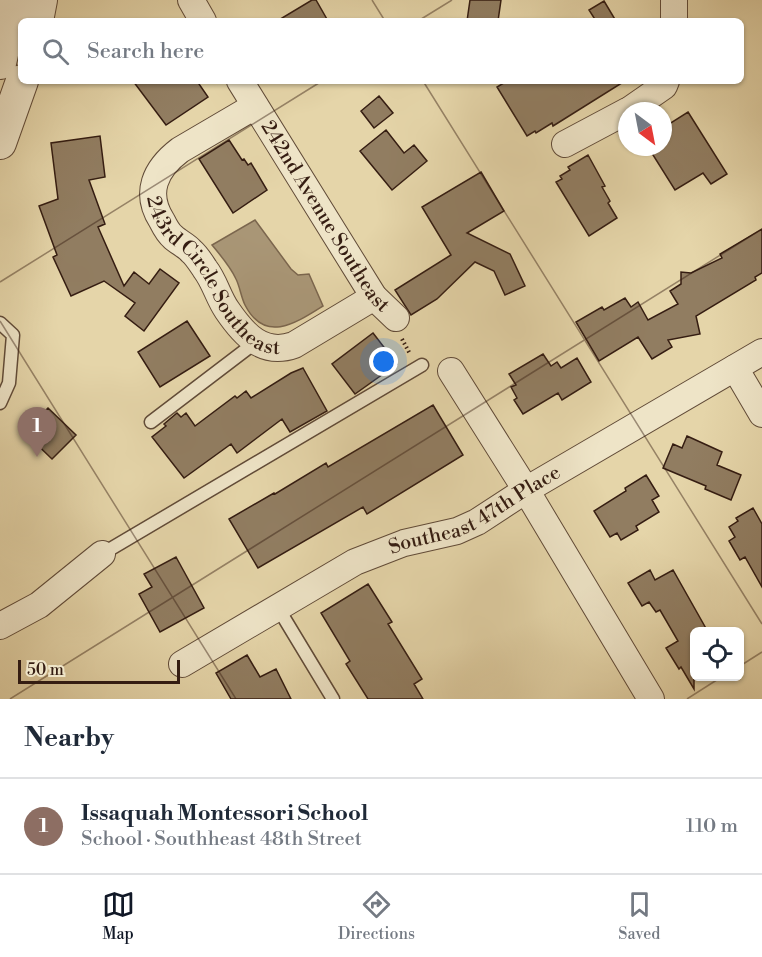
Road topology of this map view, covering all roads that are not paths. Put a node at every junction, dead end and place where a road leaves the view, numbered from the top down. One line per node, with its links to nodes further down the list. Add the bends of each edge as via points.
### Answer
1 (14, 0): 8 (street)
2 (41, 0): 5 (street)
3 (191, 0): 6 (street)
4 (674, 0): 7 (street)
5 (38, 18)
6 (201, 18)
7 (674, 18)
8 (0, 63)
9 (21, 84): 15 (street)
10 (242, 84): 13 (street, 242nd Avenue Southeast)
11 (664, 84): 12 (street)
12 (639, 102)
13 (255, 106): 17 (street, 242nd Avenue Southeast); 20 (street, 243rd Circle Southeast, via 170,158 156,177 153,193 156,211 171,235 192,251 215,281 226,309)
14 (618, 116): 16 (street)
15 (0, 143)
16 (565, 144)
17 (375, 297): 18 (street, 242nd Avenue Southeast); 20 (street, 243rd Circle Southeast, via 294,345 271,348)
18 (396, 318)
19 (0, 323): 25 (lane, via 13,335 9,383)
20 (256, 342): 27 (lane)
21 (762, 352): 23 (street, Southeast 47th Place)
22 (422, 365): 29 (lane)
23 (735, 368): 26 (street); 28 (street, Southeast 47th Place)
24 (451, 371): 28 (street)
25 (0, 403)
26 (762, 414)
27 (152, 422)
28 (526, 490): 30 (street, Southeast 47th Place, via 456,531 404,543 355,562); 34 (street)
29 (102, 554): 31 (street, via 39,604)
30 (278, 608): 32 (street, Southeast 47th Place); 33 (lane)
31 (0, 626)
32 (182, 664)
33 (333, 699)
34 (651, 699)

